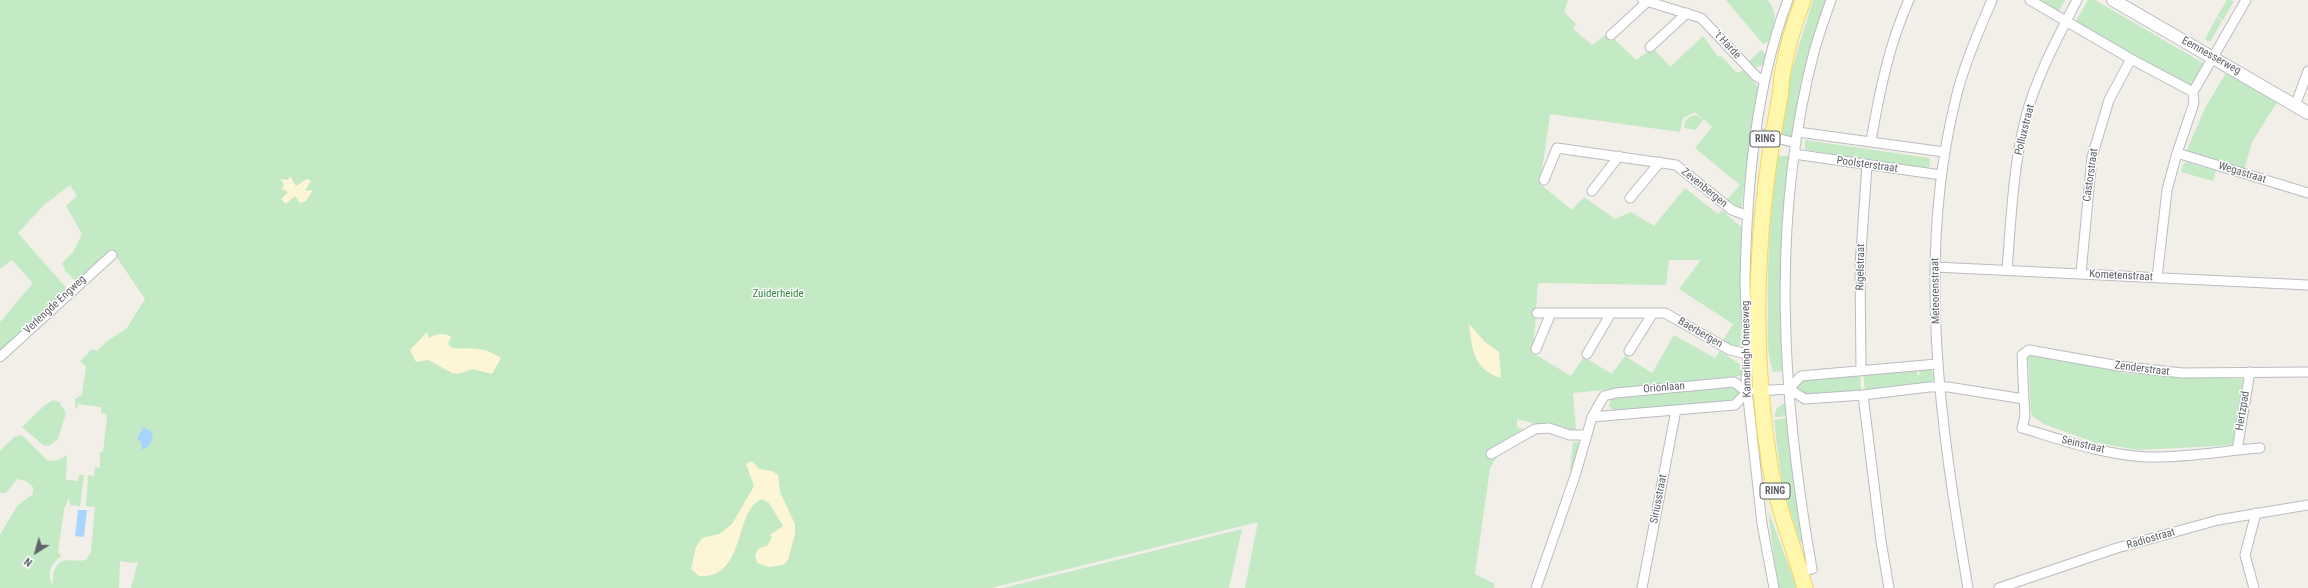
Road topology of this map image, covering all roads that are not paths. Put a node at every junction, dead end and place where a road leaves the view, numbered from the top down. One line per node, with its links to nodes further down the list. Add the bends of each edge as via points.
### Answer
1 (1780, 0): 13 (street)
2 (1788, 0): 13 (street, Kamerlingh Onnesweg)
3 (1803, 0): 25 (main road, Kamerlingh Onnesweg / RING)
4 (1831, 0): 24 (street, via 1814,52)
5 (1909, 0): 26 (street, via 1894,42 1877,105)
6 (1992, 0): 28 (street, Meteorenstraat, via 1955,101)
7 (2030, 0): 14 (street)
8 (2077, 0): 14 (street, Polluxstraat)
9 (2113, 0): 17 (street, Eemnesserweg)
10 (2246, 0): 17 (street)
11 (1646, 1): 12 (street, 't Harde); 15 (street, 't Harde)
12 (1687, 13): 16 (street); 20 (street, 't Harde, via 1701,18 1752,72)
13 (1783, 13): 20 (street, Kamerlingh Onnesweg)
14 (2066, 22): 18 (street); 42 (street, Polluxstraat, via 2045,61 2026,119 2015,173)
15 (1611, 35)
16 (1650, 47)
17 (2213, 58): 21 (street); 22 (street, Eemnesserweg)
18 (2131, 59): 21 (street); 43 (street, Castorstraat, via 2109,100 2092,156)
19 (2308, 71): 22 (street)
20 (1764, 81): 25 (street, Kamerlingh Onnesweg)
21 (2193, 92): 29 (street, via 2194,104)
22 (2296, 106): 23 (street, Eemnesserweg)
23 (2308, 113)
24 (1798, 132): 26 (street); 27 (street)
25 (1765, 134): 27 (street); 39 (street, Kamerlingh Onnesweg); 61 (main road, Kamerlingh Onnesweg / RING, via 1761,167 1763,204)
26 (1871, 141): 28 (street)
27 (1796, 143): 30 (street)
28 (1944, 152): 34 (street, Meteorenstraat)
29 (2177, 152): 37 (street, Wegastraat); 44 (street, via 2166,198)
30 (1794, 154): 33 (street, Poolsterstraat); 60 (street, via 1784,300)
31 (1619, 156): 32 (street, Zevenbergen); 35 (street, Zevenbergen, via 1557,148); 36 (street)
32 (1660, 162): 38 (street); 39 (street, Zevenbergen, via 1676,165 1732,210)
33 (1867, 165): 34 (street, Poolsterstraat); 56 (street, Rigelstraat, via 1860,266)
34 (1941, 175): 41 (street, Meteorenstraat)
35 (1544, 180)
36 (1592, 191)
37 (2308, 193)
38 (1630, 198)
39 (1748, 216): 53 (street, Kamerlingh Onnesweg, via 1745,280)
40 (112, 255): 54 (street, Verlengde Engweg)
41 (1935, 267): 42 (street, Kometenstraat); 55 (street, Meteorenstraat)
42 (2007, 270): 43 (street, Kometenstraat)
43 (2081, 273): 44 (street, Kometenstraat)
44 (2157, 278): 45 (street, Kometenstraat)
45 (2308, 285)
46 (1537, 313): 47 (street, Baerbergen)
47 (1551, 313): 48 (street, Baerbergen); 50 (street)
48 (1611, 313): 49 (street, Baerbergen); 52 (street)
49 (1653, 313): 51 (street); 53 (street, Baerbergen, via 1665,313 1730,350)
50 (1536, 349)
51 (1629, 351)
52 (1588, 354)
53 (1747, 354): 61 (street, Kamerlingh Onnesweg)
54 (0, 357)
55 (1938, 364): 56 (street); 59 (street, Meteorenstraat)
56 (1861, 370): 60 (street, via 1801,376)
57 (2250, 372): 58 (street, Zenderstraat); 63 (street, Zenderstraat, via 2182,373 2119,366 2029,350 2022,355); 68 (street, Hertzpad)
58 (2308, 372)
59 (1940, 387): 62 (street); 63 (street); 78 (street, Meteorenstraat, via 1950,483)
60 (1789, 389): 61 (street); 62 (street, via 1805,399); 72 (street, via 1798,482 1812,569)
61 (1754, 391): 64 (street, Orionlaan, via 1735,405); 65 (street, Orionlaan, via 1734,382 1616,393 1604,396); 72 (main road, Kamerlingh Onnesweg / RING, via 1774,489); 75 (street, Kamerlingh Onnesweg, via 1762,524)
62 (1863, 395): 77 (street, via 1880,541)
63 (2024, 399): 68 (street, Seinstraat, via 2025,416 2022,428 2065,441 2147,457)
64 (1676, 410): 65 (street, Orionlaan); 74 (street, Siriusstraat)
65 (1592, 417): 66 (street, Orionlaan)
66 (1587, 435): 69 (street, via 1570,435 1548,428 1534,429); 73 (street, Orionlaan)
67 (2260, 448): 68 (street, Seinstraat)
68 (2237, 450)
69 (1491, 454)
70 (2308, 505): 71 (street, Radiostraat)
71 (2256, 514): 79 (street, Radiostraat, via 2218,520 2117,548); 80 (street, via 2245,551 2245,560)
72 (1801, 572): 76 (main road, Kamerlingh Onnesweg / RING)
73 (1536, 588)
74 (1642, 588)
75 (1774, 588)
76 (1805, 588)
77 (1889, 588)
78 (1968, 588)
79 (1999, 588)
80 (2254, 588)

